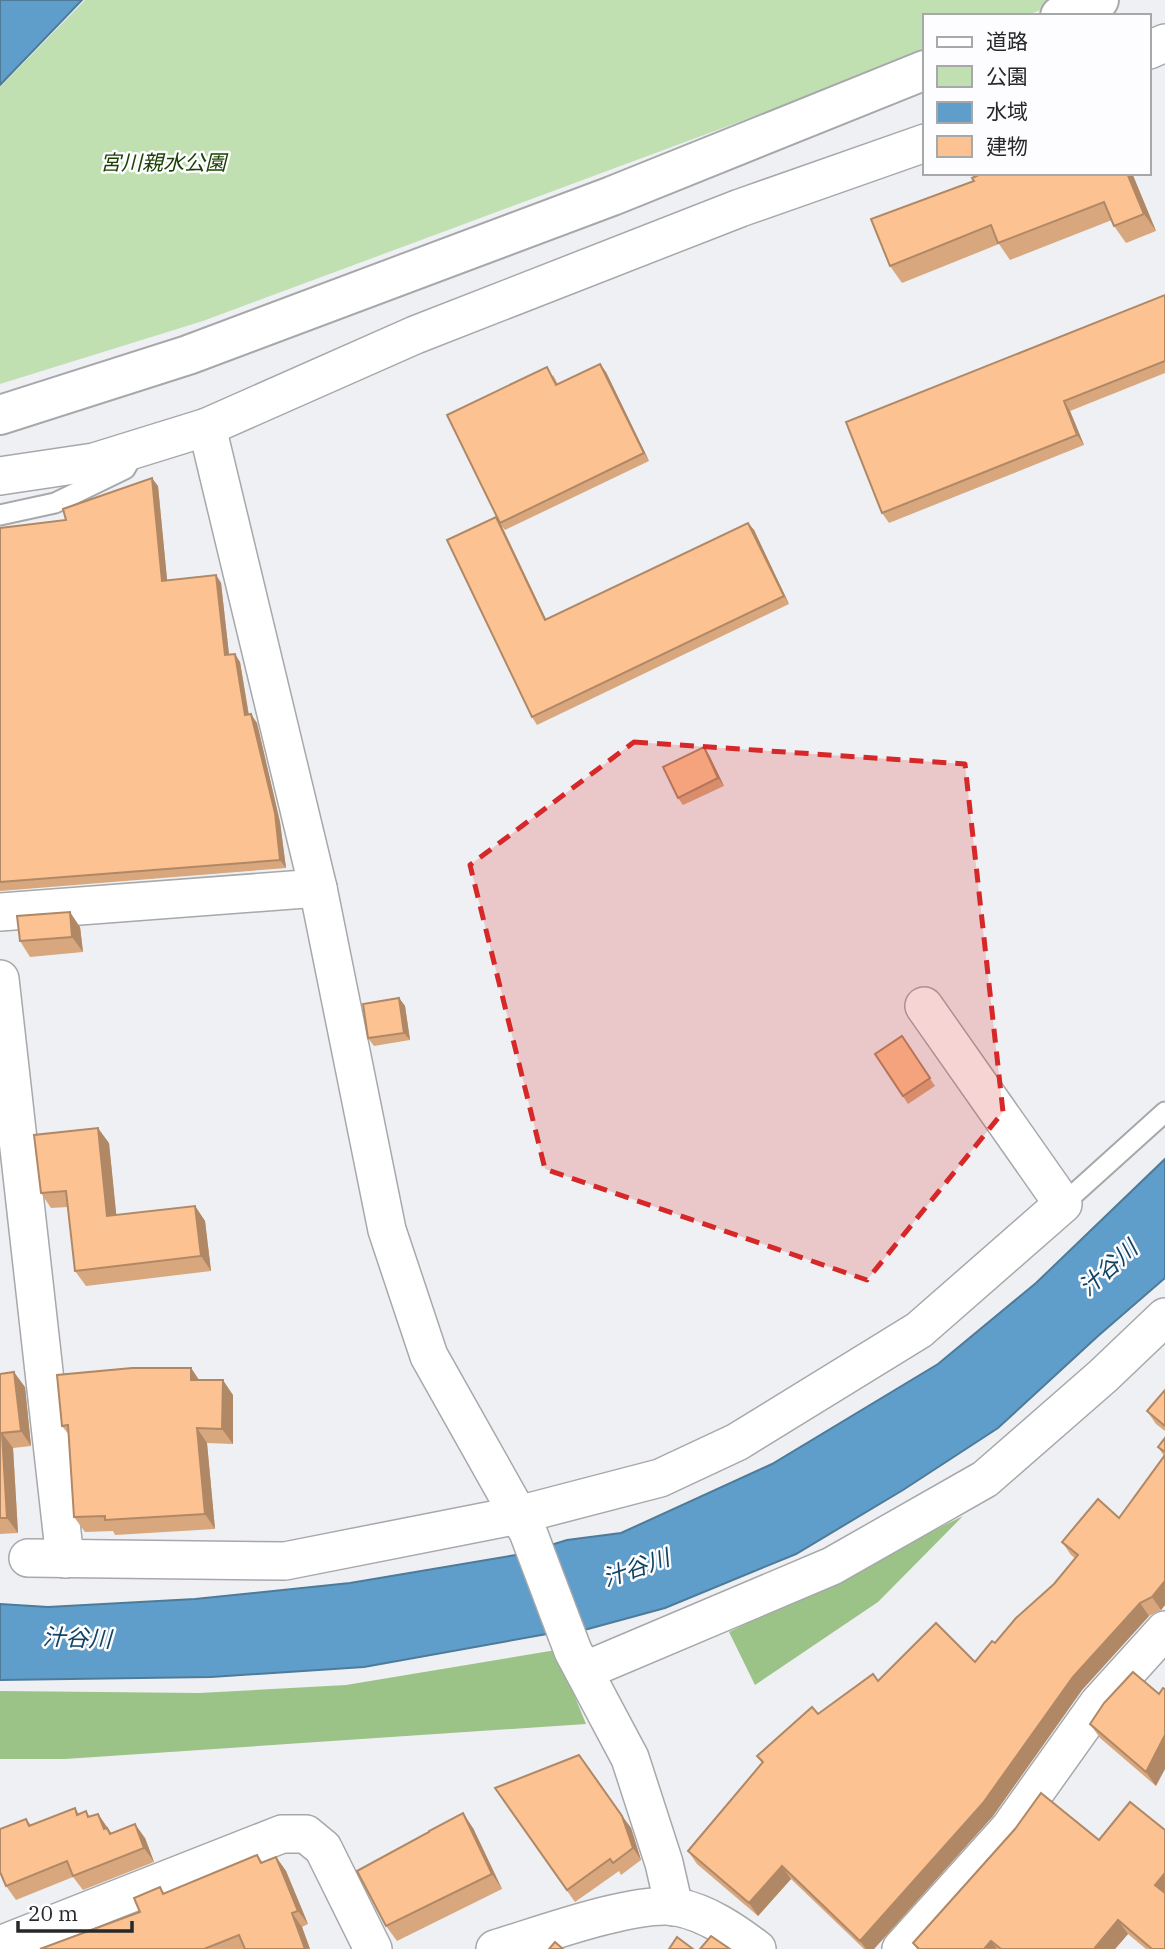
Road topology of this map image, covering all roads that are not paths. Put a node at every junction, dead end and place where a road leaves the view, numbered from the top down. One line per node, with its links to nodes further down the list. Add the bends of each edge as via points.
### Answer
1 (1099, 0): 2 (street)
2 (1065, 14)
3 (923, 71): 5 (street, via 612,196 201,350)
4 (923, 145): 6 (street, via 740,208 415,335)
5 (0, 415)
6 (207, 427): 7 (street); 10 (street)
7 (136, 449): 8 (street, via 94,462); 9 (lane, via 125,469 55,503)
8 (0, 476)
9 (0, 515)
10 (318, 888): 11 (street); 17 (street, via 387,1230 429,1356)
11 (0, 912)
12 (0, 979): 19 (street)
13 (924, 1006): 15 (street)
14 (1165, 1112): 15 (lane)
15 (1063, 1204): 17 (street, via 919,1330 737,1442 660,1478)
16 (1165, 1317): 21 (street, via 985,1479 832,1566)
17 (523, 1524): 19 (street, via 285,1561); 21 (street)
18 (28, 1558): 19 (street)
19 (65, 1559)
20 (1158, 1651): 27 (street, via 1098,1704 1009,1829)
21 (578, 1661): 22 (street, via 631,1758)
22 (674, 1906): 25 (street, via 614,1914); 26 (street, via 701,1913)
23 (3, 1935): 24 (street, via 282,1835 306,1834 323,1848)
24 (373, 1949)
25 (495, 1949)
26 (757, 1949)
27 (901, 1949)

